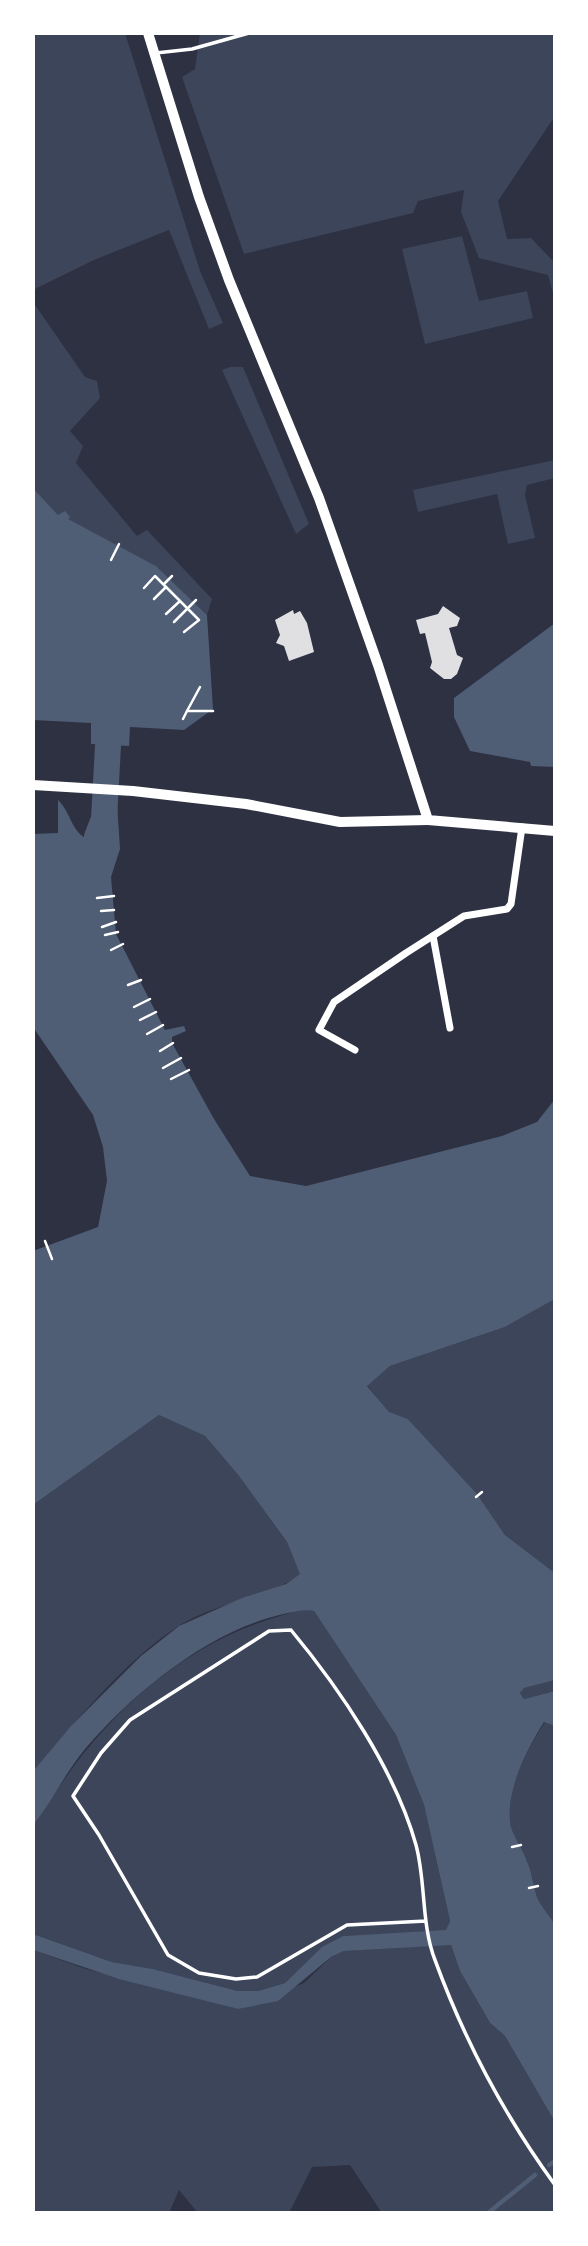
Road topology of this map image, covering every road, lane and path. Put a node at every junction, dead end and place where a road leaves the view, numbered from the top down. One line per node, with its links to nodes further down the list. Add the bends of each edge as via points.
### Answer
1 (148, 33): 3 (main road)
2 (249, 33): 3 (lane)
3 (154, 54): 21 (main road, via 225,268 324,510)
4 (120, 544): 5 (path)
5 (111, 561)
6 (172, 576): 7 (path)
7 (165, 586): 8 (path, via 155,576); 9 (path); 11 (path)
8 (144, 588)
9 (154, 599)
10 (196, 600): 12 (path)
11 (180, 601): 12 (path); 13 (path)
12 (187, 608): 14 (path); 15 (path, via 198,620)
13 (166, 614)
14 (174, 622)
15 (184, 632)
16 (200, 687): 17 (path)
17 (187, 711): 18 (path); 19 (path)
18 (212, 711)
19 (183, 719)
20 (33, 786): 21 (street, via 134,791 246,804 340,822)
21 (428, 820): 22 (main road)
22 (522, 826): 23 (main road); 32 (street, via 511,904 496,913 464,916)
23 (555, 831)
24 (114, 896): 25 (path)
25 (97, 898)
26 (114, 910): 27 (path)
27 (101, 911)
28 (116, 922): 29 (path)
29 (102, 927)
30 (118, 932): 31 (path)
31 (105, 935)
32 (433, 936): 42 (street); 46 (street, via 334,1002 319,1030)
33 (123, 944): 34 (path)
34 (111, 950)
35 (141, 980): 36 (path)
36 (128, 985)
37 (150, 999): 38 (path)
38 (134, 1007)
39 (156, 1012): 40 (path)
40 (141, 1020)
41 (163, 1025): 43 (path)
42 (450, 1028)
43 (147, 1034)
44 (173, 1043): 45 (path)
45 (160, 1051)
46 (355, 1051)
47 (181, 1058): 48 (path)
48 (163, 1068)
49 (189, 1070): 50 (path)
50 (171, 1079)
51 (45, 1241): 52 (path)
52 (52, 1259)
53 (482, 1492): 54 (path)
54 (476, 1497)
55 (521, 1845): 56 (path)
56 (512, 1847)
57 (538, 1885): 58 (path)
58 (529, 1888)
59 (426, 1921): 59 (lane, via 416,1846 389,1779 346,1705 291,1630 269,1631 130,1720 101,1753 73,1797 168,1955 200,1973 257,1977 347,1925); 60 (lane, via 470,2046 507,2116)
60 (555, 2185)

